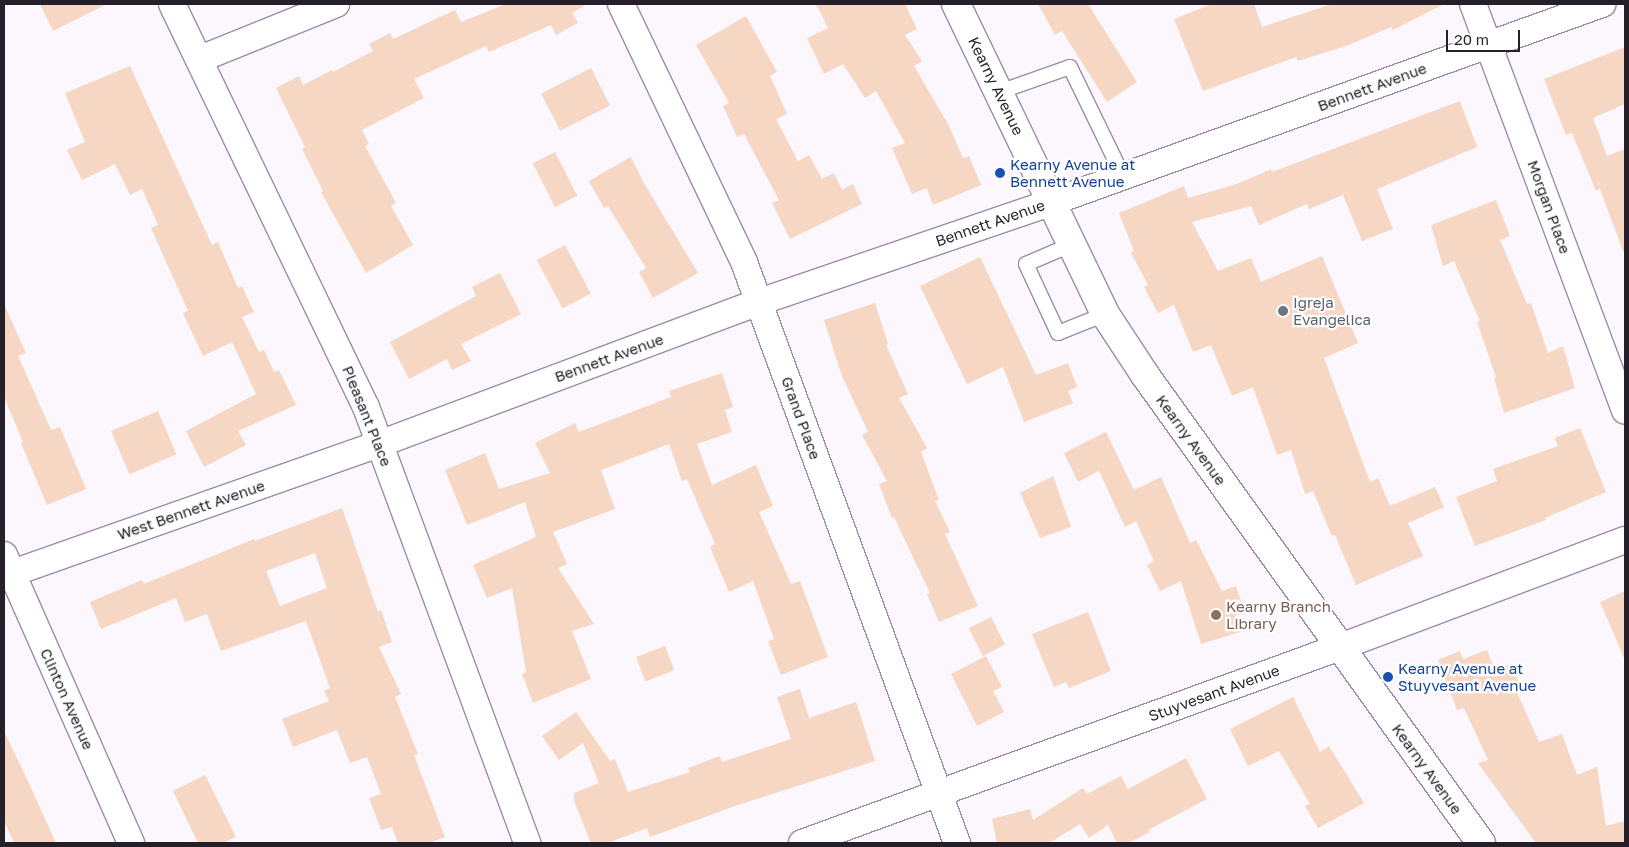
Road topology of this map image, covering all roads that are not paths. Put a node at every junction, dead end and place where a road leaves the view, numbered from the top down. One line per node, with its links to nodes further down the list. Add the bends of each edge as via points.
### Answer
1 (172, 4): 8 (street, Pleasant Place)
2 (336, 4): 8 (street)
3 (621, 4): 13 (street, Grand Place, via 744,262)
4 (956, 4): 9 (main road, Kearny Avenue)
5 (1473, 4): 7 (street, Morgan Place)
6 (1602, 4): 7 (street, Bennett Avenue)
7 (1489, 46): 10 (street, Bennett Avenue); 15 (street, Morgan Place)
8 (200, 59): 16 (street, Pleasant Place, via 366,407)
9 (999, 92): 10 (lane, via 1070,67); 11 (main road, Kearny Avenue)
10 (1123, 176): 11 (street, Bennett Avenue)
11 (1052, 202): 12 (main road, Kearny Avenue); 13 (street, Bennett Avenue)
12 (1073, 244): 14 (main road, Kearny Avenue); 14 (lane, via 1026,264 1058,333)
13 (759, 302): 16 (street, Bennett Avenue); 20 (street, Grand Place)
14 (1105, 314): 19 (main road, Kearny Avenue)
15 (1625, 411)
16 (379, 444): 18 (street, West Bennett Avenue); 22 (street, Pleasant Place)
17 (1625, 540): 19 (street, Stuyvesant Avenue)
18 (6, 568): 21 (street, Clinton Avenue)
19 (1340, 647): 20 (street, Stuyvesant Avenue); 25 (main road, Kearny Avenue)
20 (938, 793): 23 (street, Stuyvesant Avenue); 24 (street, Grand Place)
21 (131, 843)
22 (527, 843)
23 (802, 843)
24 (957, 843)
25 (1481, 843)

